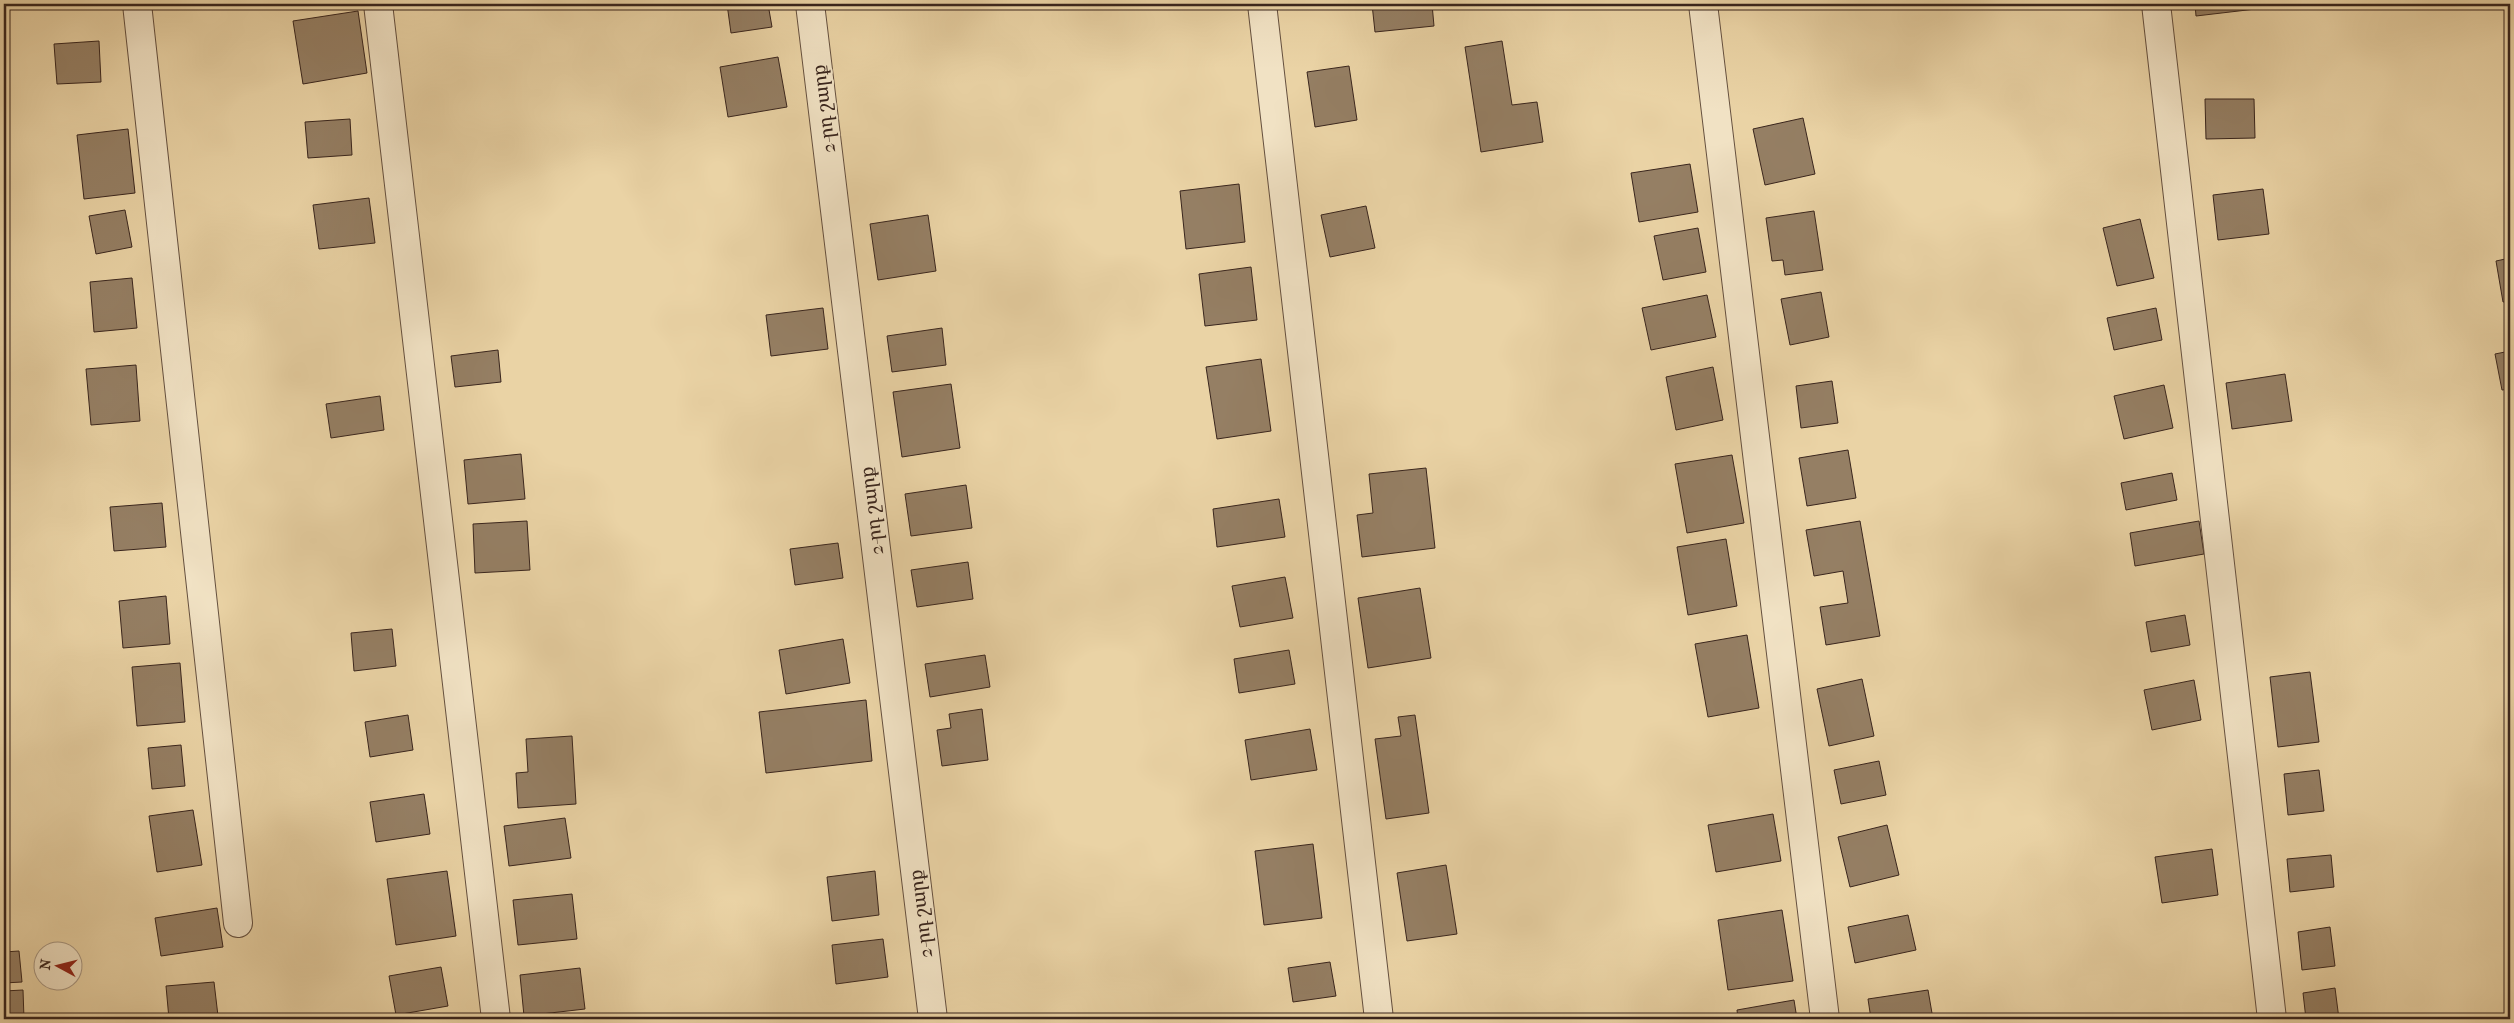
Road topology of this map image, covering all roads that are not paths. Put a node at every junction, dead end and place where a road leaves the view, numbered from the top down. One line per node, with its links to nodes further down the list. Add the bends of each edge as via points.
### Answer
1 (137, 4): 7 (street)
2 (378, 4): 8 (street)
3 (810, 4): 9 (street, 2-րդ շարք)
4 (1262, 4): 10 (street)
5 (1703, 4): 11 (street)
6 (2156, 4): 12 (street)
7 (238, 923)
8 (496, 1019)
9 (933, 1019)
10 (1379, 1019)
11 (1825, 1019)
12 (2272, 1019)

